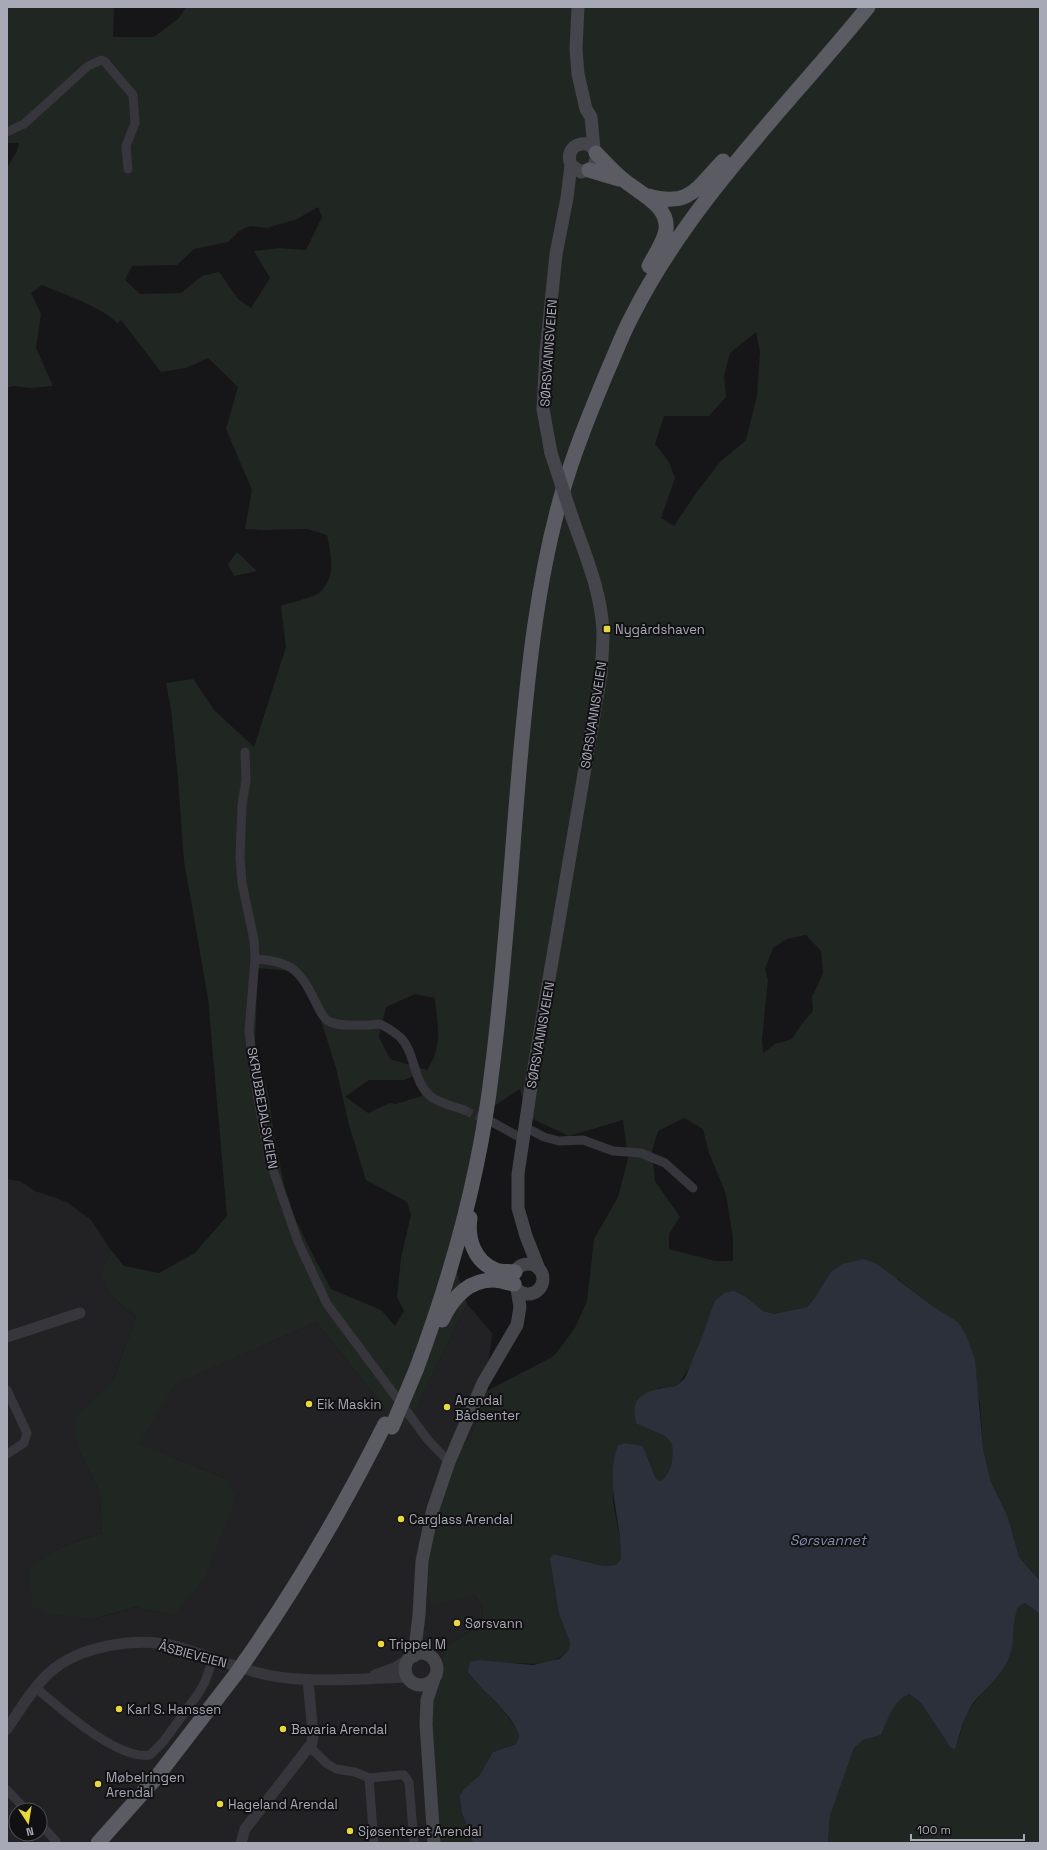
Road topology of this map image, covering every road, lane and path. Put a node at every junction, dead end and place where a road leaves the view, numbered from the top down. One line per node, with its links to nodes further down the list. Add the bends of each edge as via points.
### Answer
1 (578, 7): 4 (main road, via 577,66)
2 (859, 7): 8 (highway)
3 (868, 7): 21 (highway, via 728,170 674,242 629,321 585,425 561,498 542,584 528,671 493,1064)
4 (586, 109): 6 (main road, via 584,131); 7 (main road, via 591,117)
5 (7, 132): 10 (street, via 24,124 88,66 101,60 133,95 135,101 135,123 126,146)
6 (575, 146): 7 (main road, via 591,146); 9 (main road, via 569,156)
7 (595, 151): 11 (main road, via 595,165); 12 (highway)
8 (723, 161): 13 (highway, via 687,196 671,200); 15 (highway, via 669,234)
9 (571, 165): 11 (main road, via 577,170); 14 (main road, SØRSVANNSVEIEN)
10 (128, 169)
11 (587, 171): 12 (highway, via 610,175); 14 (main road, SØRSVANNSVEIEN)
12 (624, 181): 13 (highway)
13 (646, 195): 15 (highway, via 659,208 666,221 666,232)
14 (567, 198): 20 (main road, SØRSVANNSVEIEN, bridge, via 556,254 543,409 551,453 596,585 603,631 600,674)
15 (642, 280): 30 (highway, via 611,343 583,410 557,489 536,578 521,665 485,1066 475,1133 462,1198)
16 (245, 752): 17 (street, SKRUBBEDALSVEIEN, via 246,780 242,804 240,857)
17 (255, 959): 18 (street, via 276,962 296,971 304,979 322,1015 328,1021 343,1024 378,1024 393,1032 406,1045 418,1080 426,1091 442,1103); 33 (street, SKRUBBEDALSVEIEN, via 249,1031 257,1094 269,1158 298,1242 327,1304 428,1440)
18 (464, 1110)
19 (492, 1122): 20 (street)
20 (524, 1133): 22 (street, via 559,1141 583,1140 613,1151 641,1153 665,1163); 23 (main road, SØRSVANNSVEIEN, via 517,1200)
21 (479, 1156): 25 (highway, via 468,1228 470,1242 483,1261 496,1270); 30 (highway, via 449,1278)
22 (693, 1188)
23 (526, 1236): 24 (main road, SØRSVANNSVEIEN); 25 (main road, SØRSVANNSVEIEN, via 523,1259)
24 (539, 1269): 25 (main road, via 531,1265); 26 (main road, via 543,1281)
25 (516, 1278): 26 (main road, via 526,1294); 28 (main road, SØRSVANNSVEIEN, via 520,1307); 30 (highway, via 484,1280 467,1287 449,1304)
26 (536, 1292): 28 (main road, SØRSVANNSVEIEN)
27 (80, 1313): 29 (street)
28 (517, 1325): 33 (main road, SØRSVANNSVEIEN, via 483,1383)
29 (7, 1337)
30 (413, 1369): 38 (highway, bridge, via 361,1490 311,1575)
31 (7, 1390): 32 (street, via 26,1433 24,1443)
32 (7, 1454)
33 (449, 1462): 34 (main road, SØRSVANNSVEIEN, via 433,1509 424,1547)
34 (419, 1614): 35 (main road, SØRSVANNSVEIEN); 36 (main road, SØRSVANNSVEIEN, via 426,1649)
35 (411, 1657): 36 (main road, via 423,1654); 39 (street, ÅSBIEVEIEN, via 395,1668); 40 (main road, via 405,1668)
36 (432, 1657): 41 (main road, via 437,1667)
37 (213, 1659): 42 (street, ÅSBIEVEIEN, via 260,1673); 43 (street, ÅSBIEVEIEN, via 166,1645 128,1642 98,1649 66,1662 50,1672); 43 (street, via 198,1694 163,1742 150,1755 128,1752 108,1743)
38 (240, 1675): 52 (highway, via 155,1779); 53 (highway, via 158,1787)
39 (363, 1679): 40 (street, ÅSBIEVEIEN); 42 (street, ÅSBIEVEIEN)
40 (409, 1679): 41 (main road, via 420,1685 430,1683); 44 (main road, via 416,1690)
41 (434, 1679): 44 (main road, via 427,1700)
42 (308, 1680): 46 (street, via 313,1734)
43 (36, 1688): 45 (street, ÅSBIEVEIEN)
44 (426, 1724): 57 (main road)
45 (7, 1729)
46 (310, 1747): 47 (street, via 326,1764); 54 (street, via 245,1829)
47 (369, 1778): 55 (street); 56 (street, via 404,1775 407,1778 410,1787)
48 (7, 1790): 49 (street)
49 (18, 1802)
50 (48, 1832): 51 (street)
51 (56, 1841)
52 (98, 1843)
53 (108, 1843)
54 (241, 1843)
55 (374, 1843)
56 (414, 1843)
57 (434, 1843)

